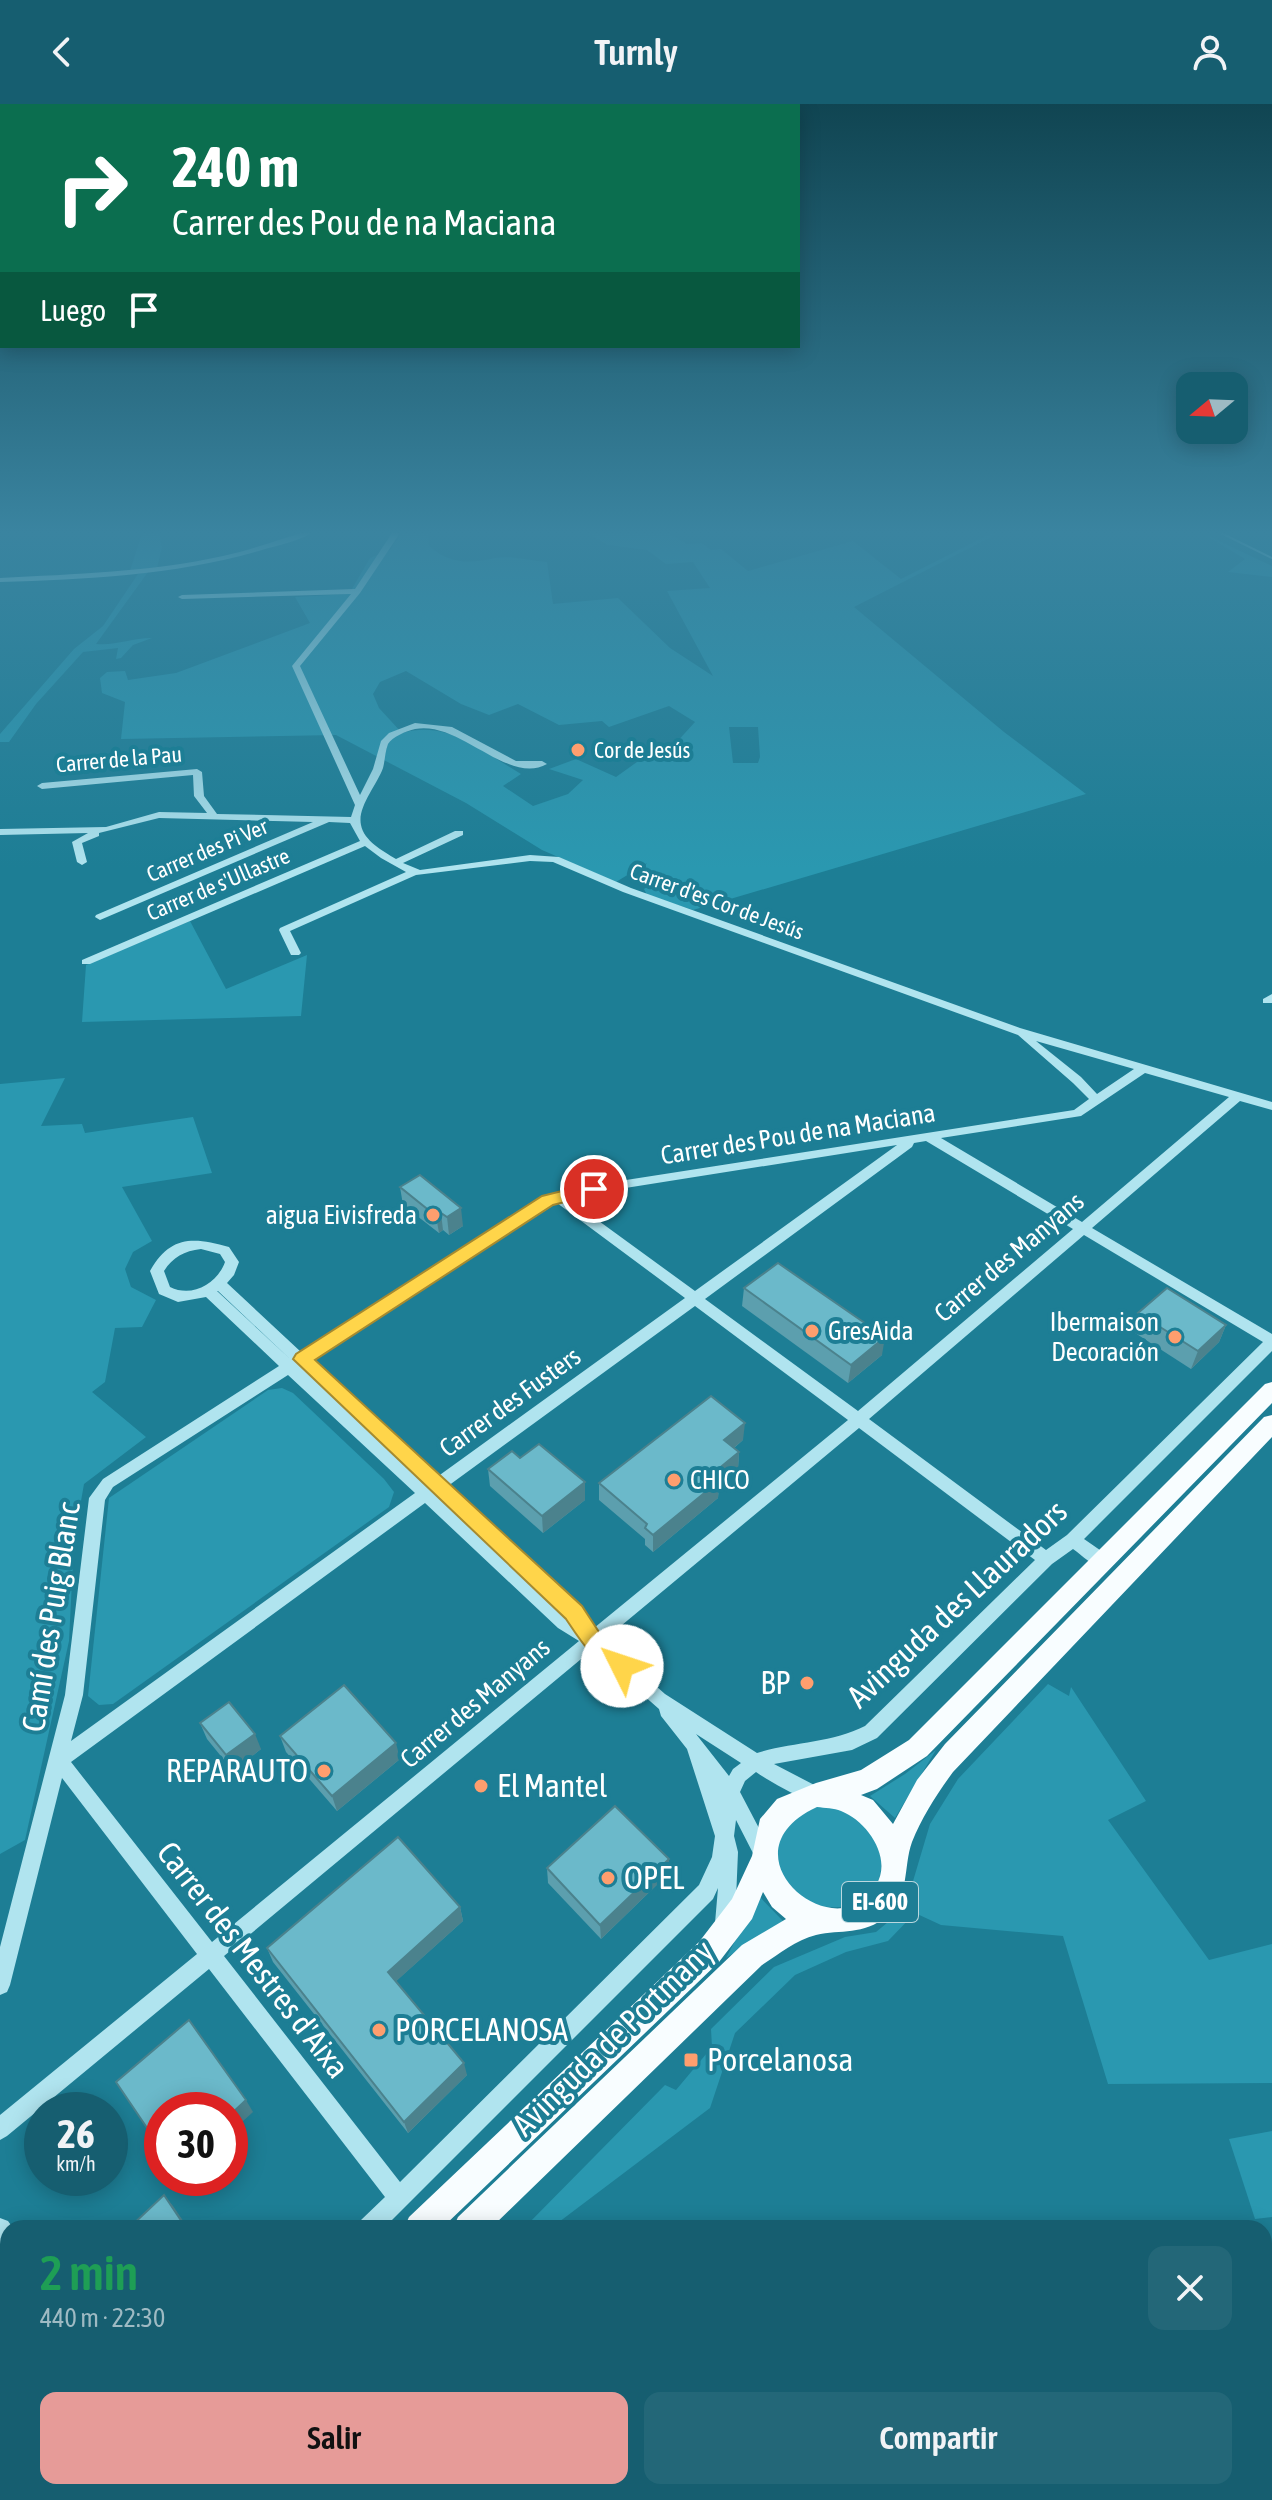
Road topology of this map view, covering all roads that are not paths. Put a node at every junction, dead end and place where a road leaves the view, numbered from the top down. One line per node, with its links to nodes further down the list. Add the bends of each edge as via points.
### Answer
1 (313, 645): 4 (street, via 296,666)
2 (542, 764): 4 (street, via 514,764 449,729 415,726 384,743)
3 (42, 786): 5 (street, Carrer de la Pau, via 197,772 199,796)
4 (360, 805): 7 (street)
5 (214, 816): 6 (street); 8 (street, via 159,815)
6 (328, 819): 7 (street); 15 (street, Carrer des Pi Ver)
7 (354, 820): 11 (street)
8 (107, 830): 9 (street); 12 (street, via 77,842)
9 (0, 832)
10 (459, 833): 13 (street)
11 (366, 842): 13 (street); 17 (street, Carrer de s'Ullastre)
12 (82, 862)
13 (397, 862): 14 (street)
14 (415, 872): 16 (street, Carrer d'es Cor de Jesús, via 284,930); 18 (street, Carrer d'es Cor de Jesús, via 555,859)
15 (100, 917)
16 (295, 953)
17 (86, 962)
18 (1016, 1031): 19 (street, Carrer d'es Cor de Jesús); 21 (street)
19 (1144, 1068): 20 (street, Carrer d'es Cor de Jesús); 21 (street, Carrer des Pou de na Maciana)
20 (1238, 1096): 22 (street, Carrer d'es Cor de Jesús); 28 (street, Carrer des Manyans)
21 (1097, 1101): 23 (street, Carrer des Pou de na Maciana, via 1077,1113)
22 (1269, 1101)
23 (931, 1138): 24 (street, Carrer des Pou de na Maciana); 28 (street)
24 (913, 1141): 25 (street, Carrer des Pou de na Maciana); 26 (street, Carrer des Fusters)
25 (843, 1151): 26 (street, via 861,1160); 27 (street, Carrer des Pou de na Maciana)
26 (868, 1172): 30 (street, Carrer des Fusters)
27 (558, 1197): 30 (street); 32 (street, Carrer des Pou de na Maciana)
28 (1081, 1229): 31 (street); 34 (street, Carrer des Manyans)
29 (215, 1288): 29 (street, via 231,1269 231,1261 212,1245 179,1249 157,1271 163,1288 183,1296); 32 (street)
30 (695, 1298): 34 (street); 36 (street, Carrer des Fusters)
31 (1272, 1342): 38 (street, Avinguda des Llauradors)
32 (296, 1363): 36 (street); 37 (street, Carrer des Pou de na Maciana)
33 (1272, 1390): 40 (main road)
34 (858, 1420): 39 (street); 41 (street, Carrer des Manyans)
35 (1272, 1423): 50 (main road, EI-600, via 947,1760 913,1807)
36 (431, 1489): 41 (street, via 560,1619); 44 (street, Carrer des Fusters)
37 (101, 1490): 44 (street, Camí des Puig Blanc, via 74,1695)
38 (1073, 1540): 39 (street, Avinguda des Llauradors); 40 (street)
39 (1046, 1559): 45 (street, Avinguda des Llauradors, via 871,1732 852,1742)
40 (1104, 1562): 47 (main road, via 918,1748 868,1780)
41 (591, 1639): 42 (street); 53 (street, Carrer des Manyans)
42 (659, 1700): 43 (street); 45 (street)
43 (694, 1745): 46 (street); 48 (street)
44 (59, 1760): 53 (street, Carrer des Mestres d'Aixa); 54 (street, Camí des Puig Blanc)
45 (755, 1762): 46 (street, via 739,1775); 47 (street)
46 (731, 1792): 48 (street); 49 (street)
47 (820, 1795): 49 (main road, via 799,1799 777,1815 769,1826); 50 (main road, EI-600, via 852,1801 876,1817)
48 (726, 1840): 52 (street, via 730,1866); 56 (street, via 715,1874 693,1907)
49 (763, 1856): 51 (main road, EI-600, via 781,1898); 52 (main road, via 742,1909)
50 (894, 1856): 51 (main road, EI-600, via 893,1878 875,1907 855,1919)
51 (820, 1920): 59 (main road, Avinguda de Portmany / EI-600, via 784,1934 752,1955)
52 (723, 1935): 58 (main road)
53 (214, 1956): 55 (street, Carrer des Manyans); 56 (street, Carrer des Mestres d'Aixa)
54 (0, 1985)
55 (0, 2129)
56 (399, 2198): 57 (street)
57 (377, 2220)
58 (428, 2220)
59 (477, 2220)

